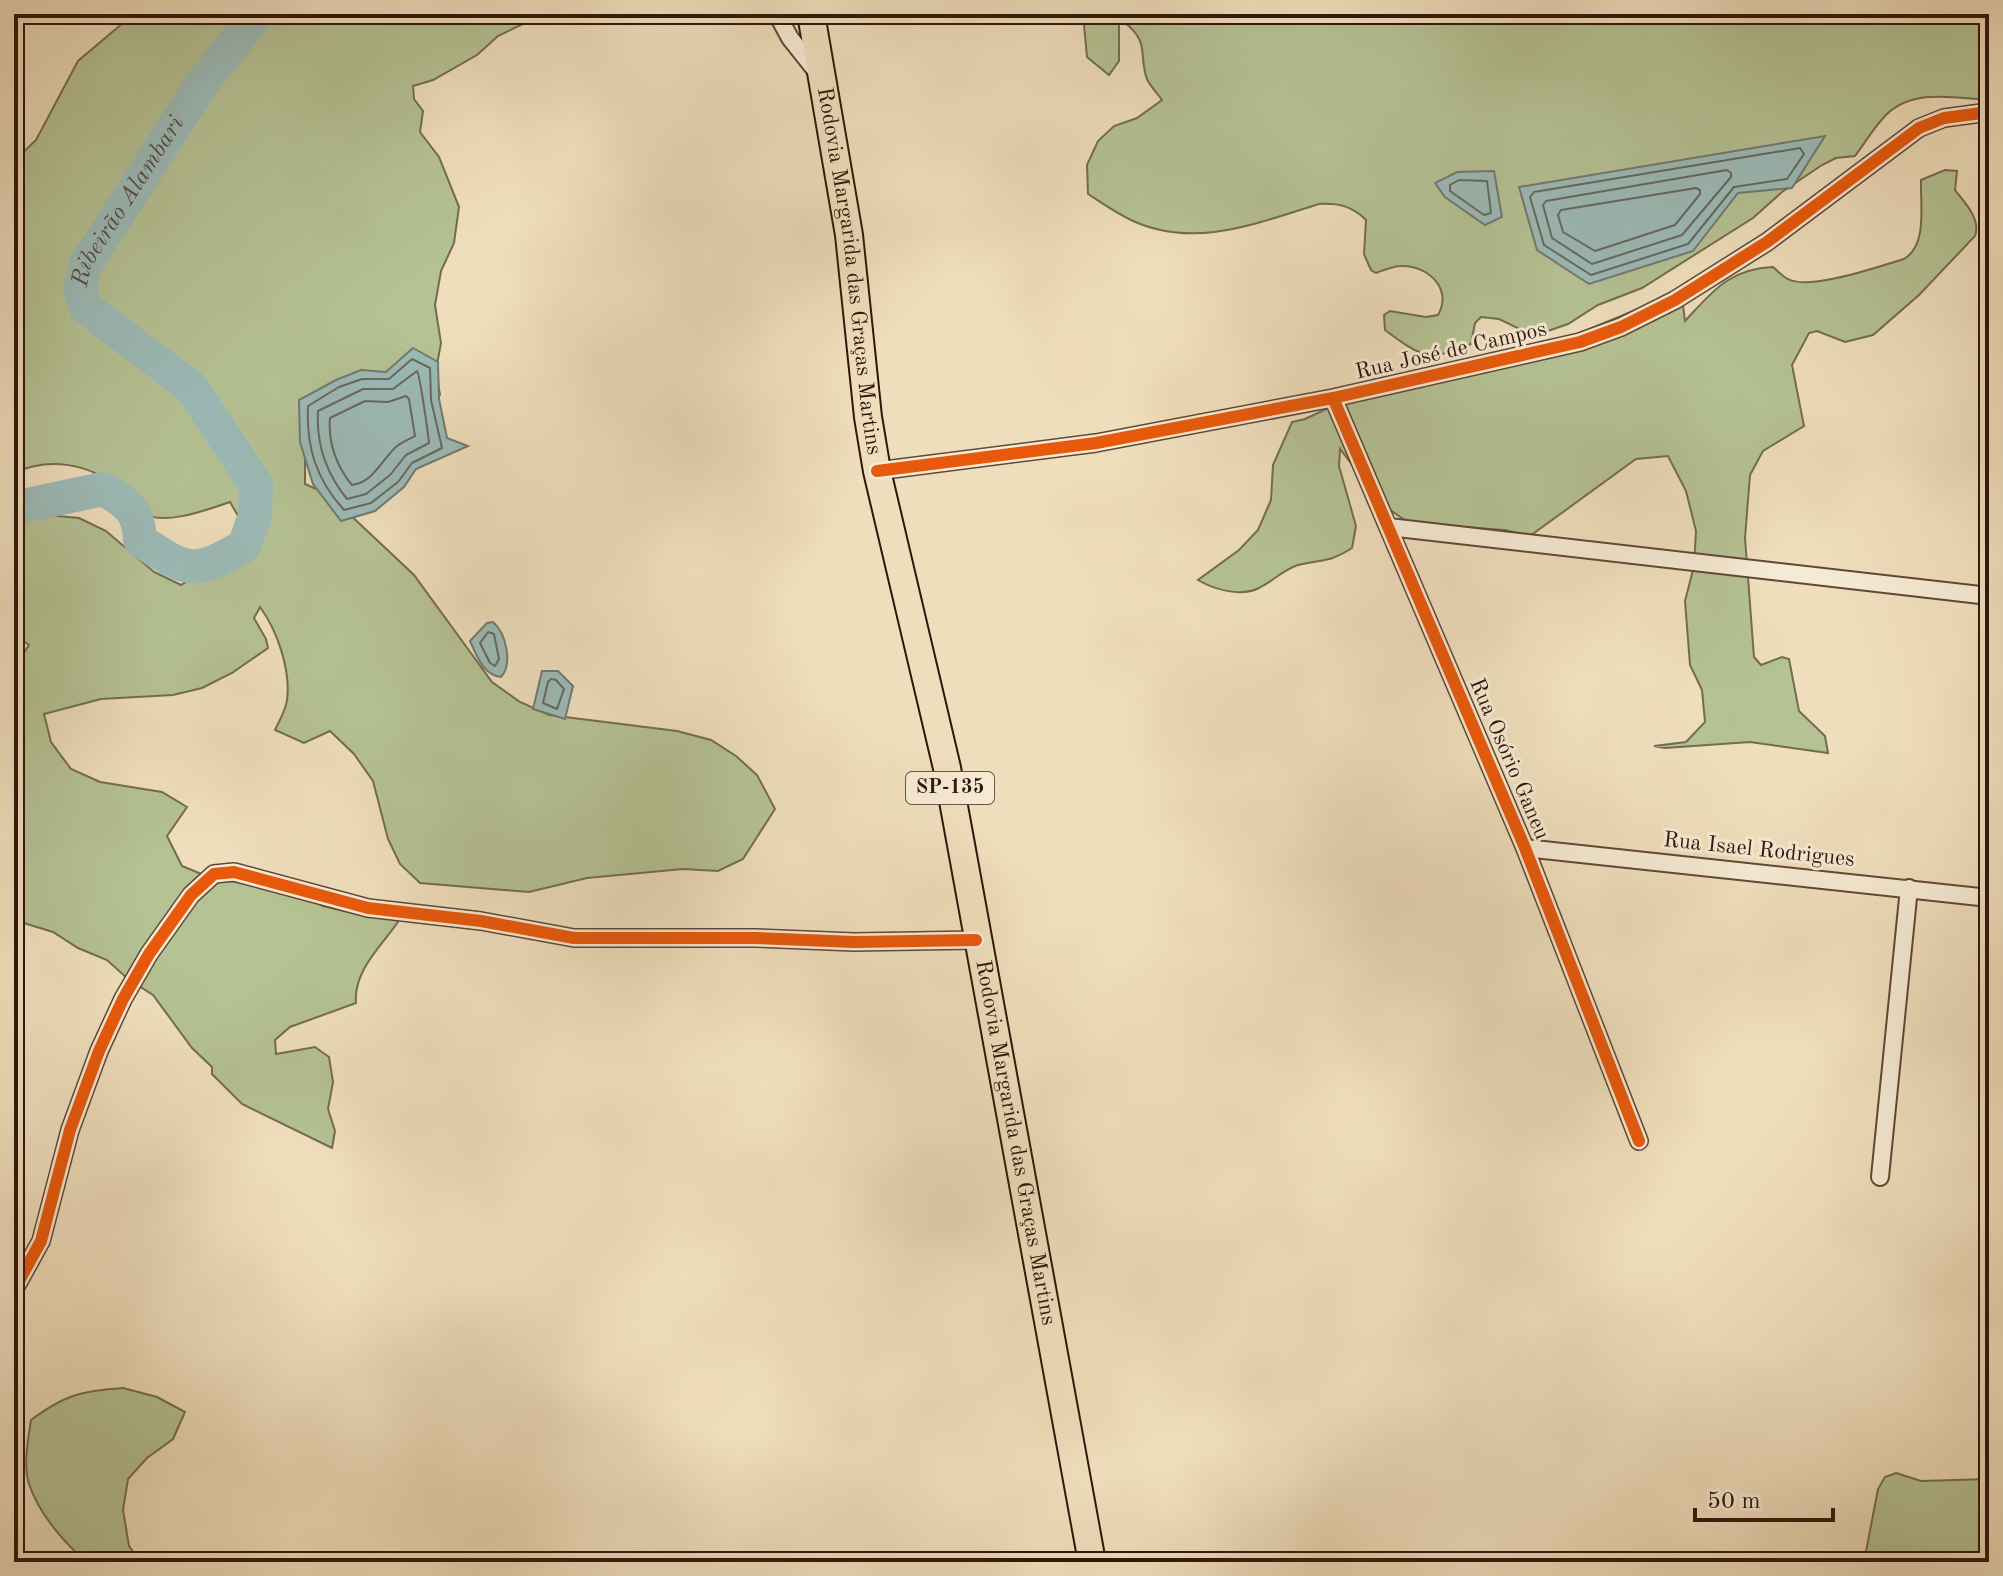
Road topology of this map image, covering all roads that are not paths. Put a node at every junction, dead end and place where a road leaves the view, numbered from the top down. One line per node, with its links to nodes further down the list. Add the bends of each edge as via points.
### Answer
1 (777, 14): 3 (street)
2 (811, 14): 3 (main road, Rodovia Margarida das Graças Martins / SP-135)
3 (822, 78): 6 (main road, Rodovia Margarida das Graças Martins / SP-135, via 849,235)
4 (1981, 113): 5 (street, Rua José de Campos, via 1919,128 1767,242 1621,327 1580,342)
5 (1333, 398): 6 (street, Rua José de Campos, via 1096,443); 7 (street, Rua Osório Ganeu)
6 (877, 471): 12 (main road, Rodovia Margarida das Graças Martins / SP-135, via 947,768)
7 (1389, 527): 8 (street); 9 (street, Rua Osório Ganeu)
8 (1989, 596)
9 (1525, 848): 10 (street, Rua Isael Rodrigues); 13 (street, Rua Osório Ganeu)
10 (1909, 888): 11 (street, Rua Isael Rodrigues); 14 (street)
11 (1989, 898)
12 (976, 940): 15 (street, via 592,940 376,909 243,874 214,874 169,924 110,1027 70,1130 41,1241); 16 (main road, Rodovia Margarida das Graças Martins / SP-135)
13 (1639, 1141)
14 (1880, 1177)
15 (14, 1290)
16 (1092, 1562)

